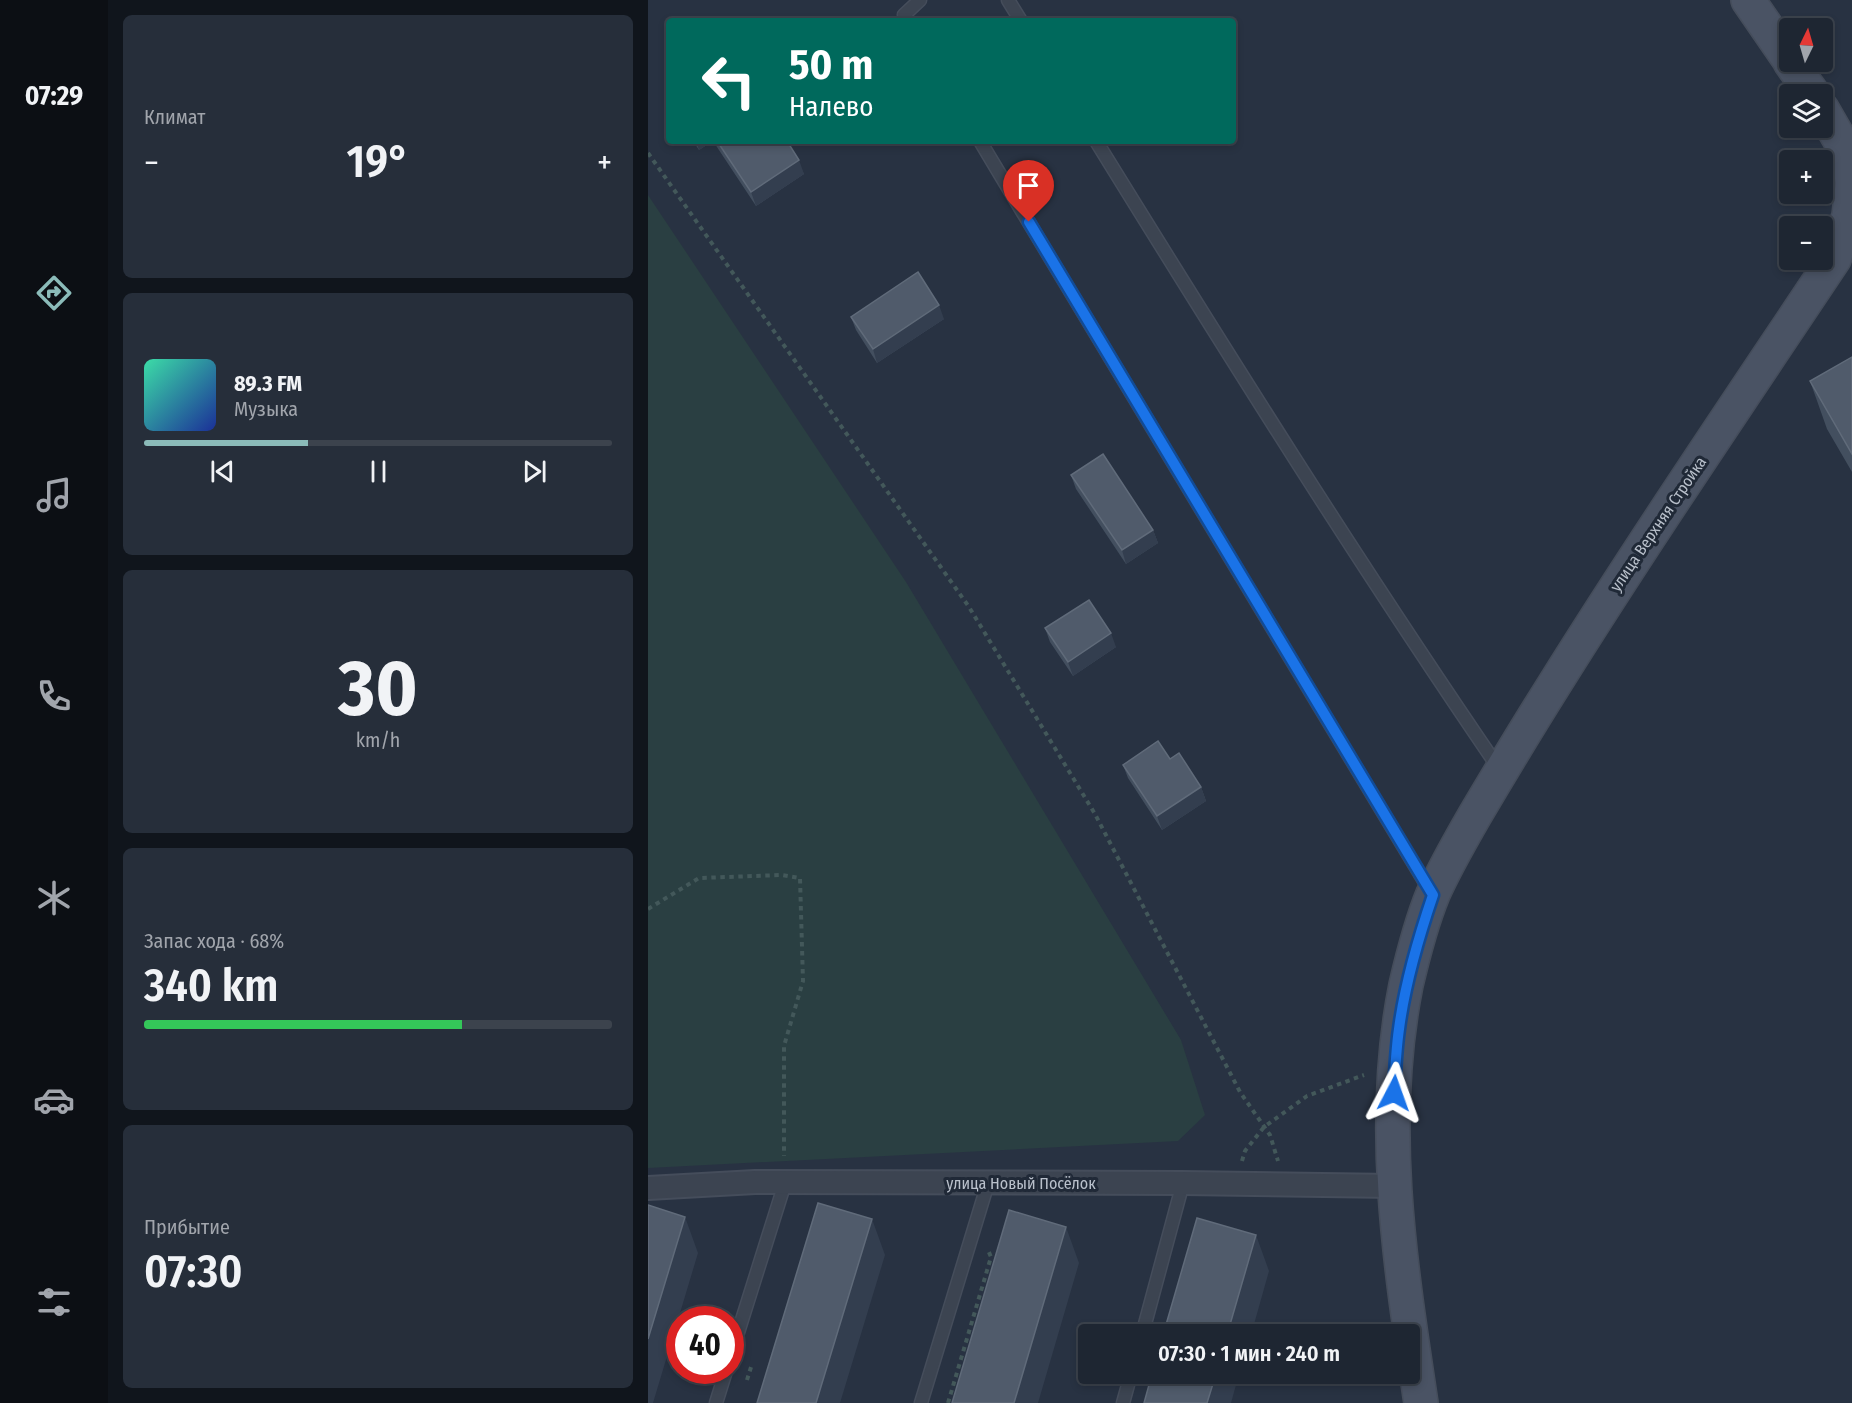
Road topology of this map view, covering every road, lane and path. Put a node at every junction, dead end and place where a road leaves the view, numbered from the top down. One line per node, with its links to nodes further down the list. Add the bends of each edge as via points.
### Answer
1 (920, 0): 4 (lane, via 904,15)
2 (1008, 0): 5 (lane)
3 (1748, 0): 6 (street)
4 (906, 18)
5 (1019, 18)
6 (1779, 45)
7 (1833, 128): 11 (street, улица Верхняя Стройка, via 1848,154)
8 (982, 144): 13 (lane)
9 (1097, 144): 12 (lane, via 1428,665)
10 (648, 153): 16 (path, via 969,607 1095,814 1240,1092)
11 (1851, 199): 12 (street, улица Верхняя Стройка, via 1834,259 1614,590)
12 (1501, 771): 13 (street, улица Верхняя Стройка)
13 (1433, 895): 15 (street, улица Верхняя Стройка, via 1407,984)
14 (648, 909): 17 (path, via 699,878 800,878 803,981 784,1046)
15 (1396, 1064): 16 (path, via 1307,1095); 22 (street, улица Верхняя Стройка)
16 (1264, 1127): 20 (path, via 1245,1151); 21 (path)
17 (785, 1183): 18 (street, улица Новый Посёлок); 23 (street, улица Новый Посёлок); 24 (lane)
18 (988, 1183): 19 (street, улица Новый Посёлок); 29 (lane)
19 (1184, 1183): 20 (street, улица Новый Посёлок); 25 (lane)
20 (1233, 1184): 21 (street, улица Новый Посёлок)
21 (1286, 1185): 22 (street, улица Новый Посёлок)
22 (1394, 1186): 31 (street, улица Верхняя Стройка)
23 (648, 1188)
24 (744, 1313)
25 (1145, 1324)
26 (722, 1384): 28 (lane)
27 (1128, 1384): 30 (lane)
28 (717, 1403)
29 (921, 1403)
30 (1123, 1403)
31 (1421, 1403)

